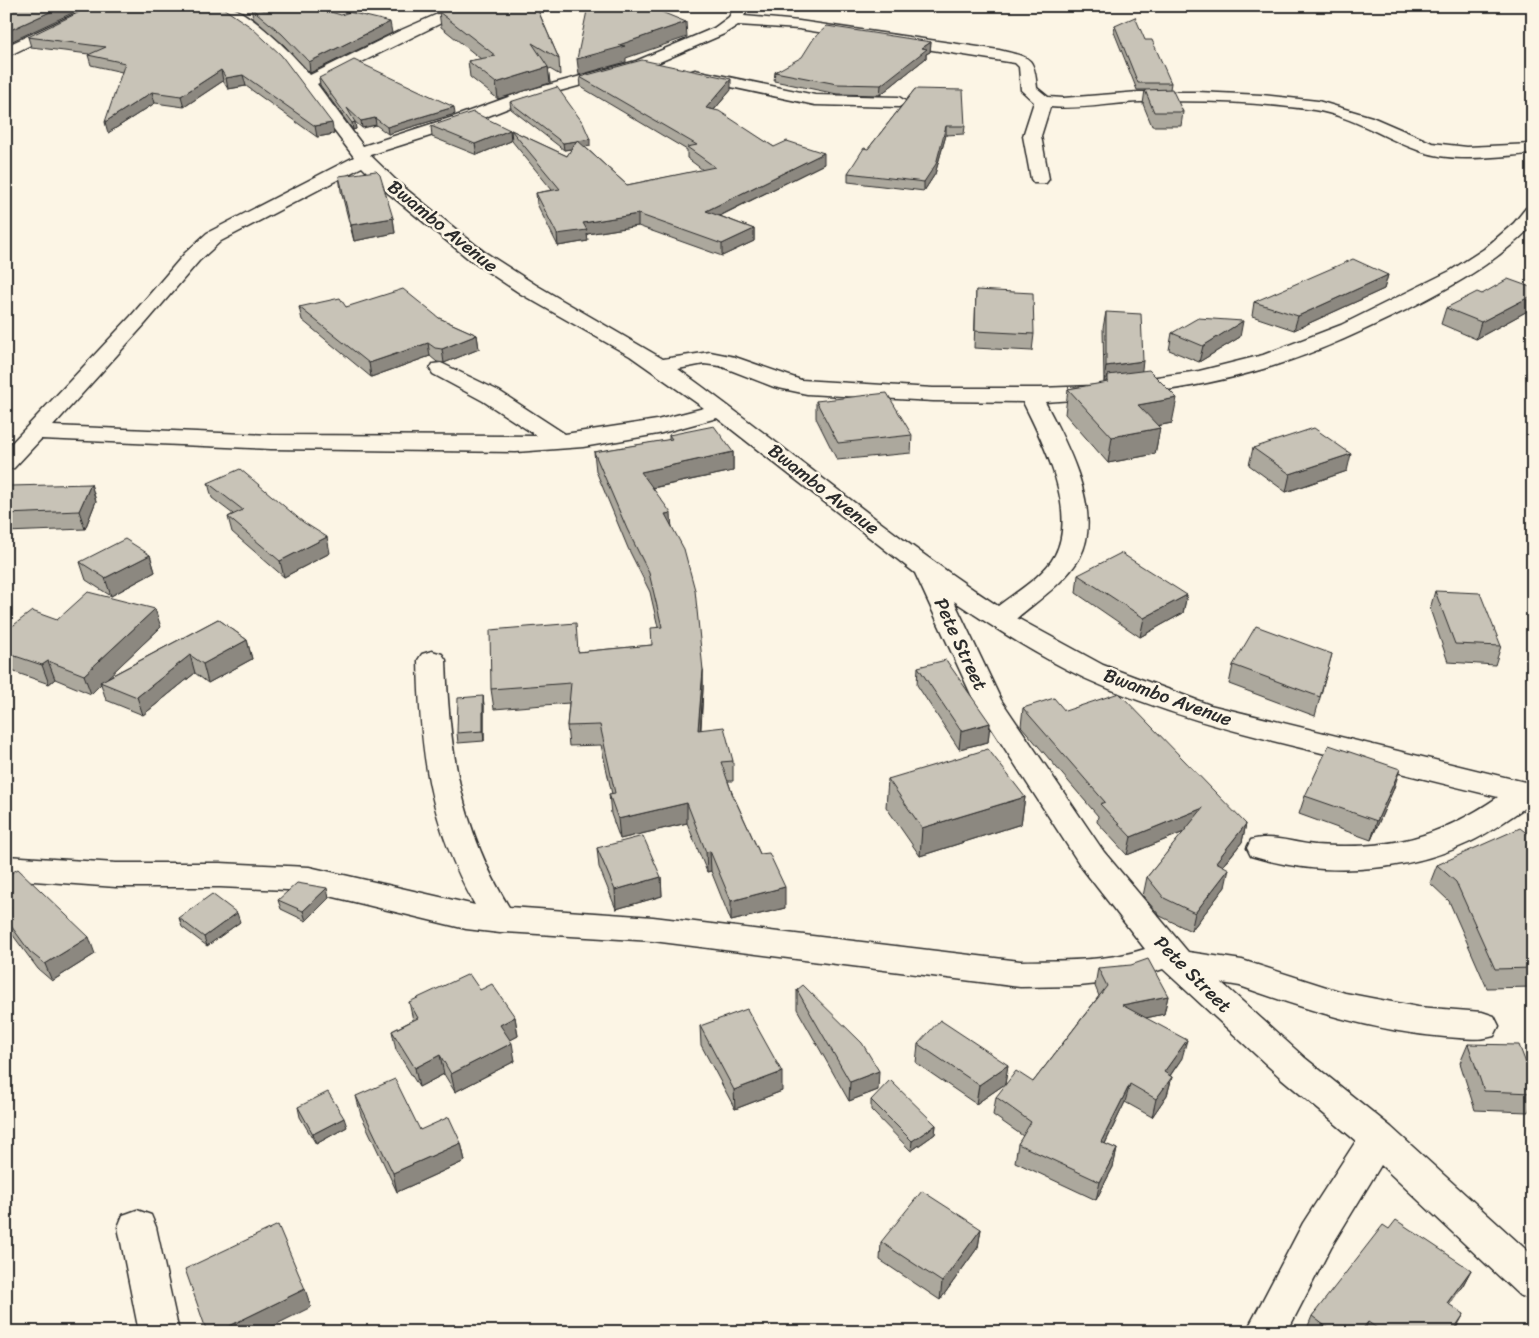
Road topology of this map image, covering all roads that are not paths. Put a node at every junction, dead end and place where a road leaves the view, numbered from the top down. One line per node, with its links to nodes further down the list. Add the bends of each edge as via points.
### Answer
1 (104, 6): 5 (street)
2 (217, 6): 7 (street, Bwambo Avenue, via 261,34)
3 (469, 6): 7 (street, via 404,34)
4 (739, 13): 6 (street, via 704,39); 8 (street, via 1020,60 1027,66 1029,90)
5 (6, 52)
6 (642, 64): 9 (street, via 815,100); 11 (street, via 528,95)
7 (307, 84): 11 (street, Bwambo Avenue)
8 (1043, 100): 10 (street, via 1063,103 1149,97 1262,100 1343,112 1415,144 1447,152); 12 (street, via 1032,136)
9 (898, 102)
10 (1533, 149)
11 (361, 156): 14 (street, Bwambo Avenue, via 479,260); 18 (street, via 214,237 192,257)
12 (1040, 179)
13 (1533, 212): 16 (street, via 1524,224 1484,258 1451,280 1298,350 1252,366 1187,381 1092,393)
14 (660, 366): 16 (street, via 710,358 809,388 944,396); 17 (street, Bwambo Avenue)
15 (441, 368): 19 (street)
16 (1030, 395): 22 (street, via 1054,441 1069,486 1074,528 1068,556)
17 (722, 410): 19 (street, via 658,426); 21 (street, Bwambo Avenue)
18 (36, 432): 19 (street, via 428,445); 20 (street)
19 (562, 442)
20 (6, 463)
21 (926, 568): 22 (street, Bwambo Avenue); 28 (street, Pete Street, via 988,701 1093,860)
22 (999, 619): 24 (street, Bwambo Avenue, via 1055,652 1178,705 1221,719)
23 (432, 660): 27 (street, via 433,709 444,792 473,874)
24 (1528, 795): 25 (street, via 1469,830 1413,850 1333,859)
25 (1262, 848)
26 (6, 867): 27 (street, via 116,875 309,879 442,912)
27 (500, 921): 28 (street, via 653,929 862,952 1020,974 1127,968)
28 (1173, 958): 29 (street, via 1242,973 1345,1007 1418,1021); 30 (street, Pete Street, via 1293,1068)
29 (1482, 1026)
30 (1378, 1138): 32 (street, Pete Street); 34 (street, via 1317,1235)
31 (137, 1227): 33 (street)
32 (1533, 1282)
33 (159, 1332)
34 (1266, 1332)

